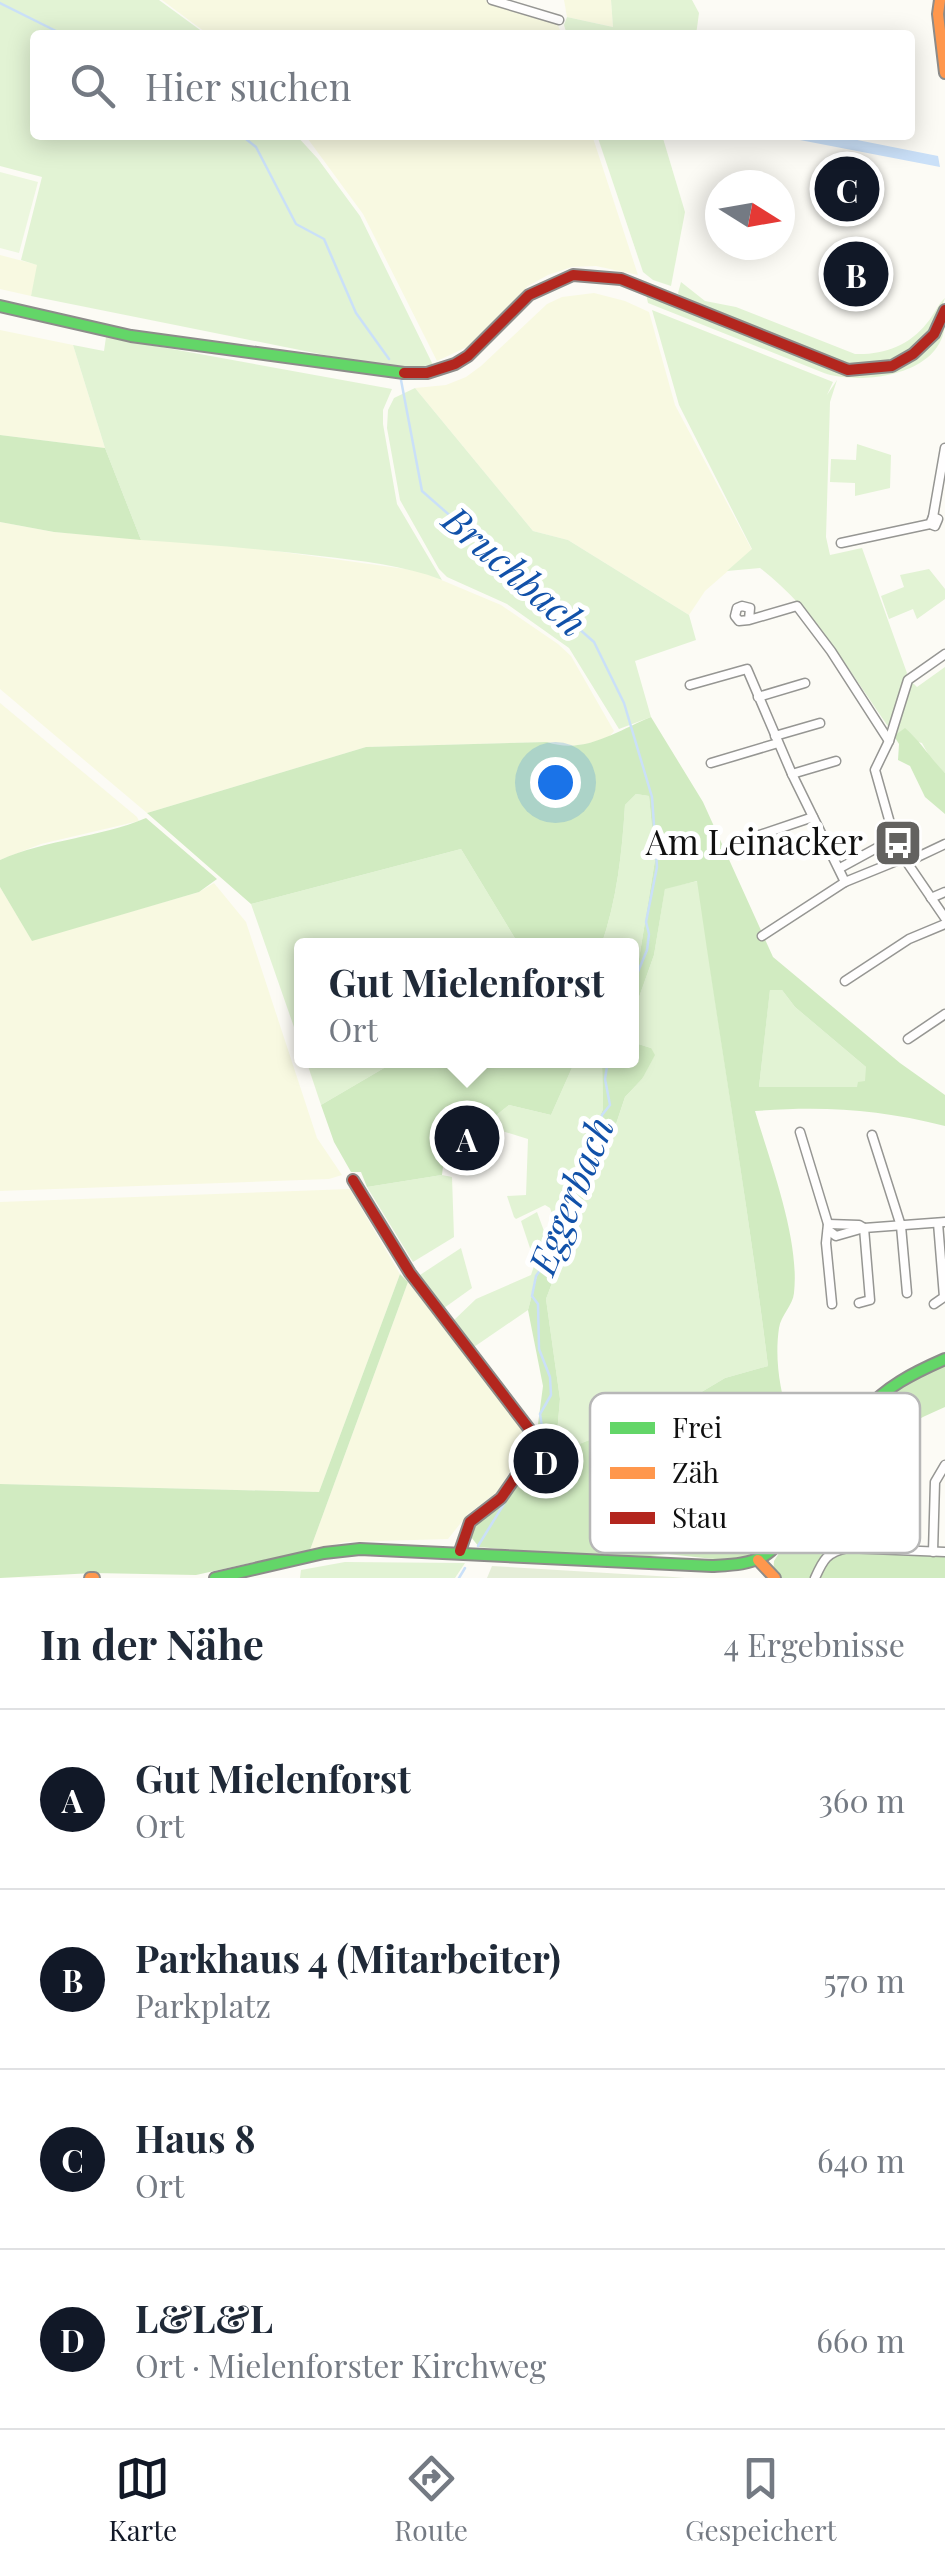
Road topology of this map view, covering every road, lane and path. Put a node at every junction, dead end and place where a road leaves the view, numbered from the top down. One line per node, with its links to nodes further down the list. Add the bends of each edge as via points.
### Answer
1 (492, 0): 3 (street)
2 (940, 0): 4 (main road)
3 (560, 20)
4 (945, 73)
5 (0, 306): 6 (main road, via 132,336 391,373 439,370 468,356 529,294 572,275 621,279 848,370 881,368 914,354)
6 (945, 310)
7 (945, 448): 8 (street)
8 (936, 522): 9 (street)
9 (842, 543)
10 (749, 620): 17 (street, via 796,606)
11 (945, 654): 17 (street, via 908,680)
12 (805, 683): 14 (street)
13 (690, 685): 14 (street, via 746,670)
14 (758, 696): 16 (street)
15 (820, 722): 16 (street)
16 (776, 740): 19 (street); 20 (street)
17 (889, 741): 22 (street, via 875,770)
18 (836, 761): 20 (street)
19 (711, 763)
20 (792, 774): 21 (street)
21 (813, 817): 23 (street); 26 (street)
22 (895, 838): 25 (street); 26 (street)
23 (742, 840)
24 (945, 844): 25 (street)
25 (905, 860): 27 (street); 29 (street)
26 (840, 868): 27 (street)
27 (845, 882): 31 (street)
28 (945, 892): 29 (street)
29 (931, 898): 30 (street)
30 (945, 921): 32 (street)
31 (762, 936)
32 (845, 981)
33 (945, 1014): 34 (street)
34 (908, 1038)
35 (800, 1132): 40 (street)
36 (872, 1135): 39 (street)
37 (353, 1180): 50 (main road, via 410,1273 530,1430 519,1472 501,1498 470,1522)
38 (942, 1222): 39 (street); 45 (street, via 944,1297)
39 (901, 1226): 41 (street); 42 (street)
40 (828, 1227): 41 (street); 44 (street)
41 (864, 1228): 43 (street, via 870,1300)
42 (907, 1292)
43 (859, 1303)
44 (832, 1304)
45 (934, 1304)
46 (945, 1359): 47 (main road)
47 (885, 1393)
48 (945, 1465): 51 (street, via 935,1482)
49 (920, 1551): 51 (street)
50 (460, 1552): 55 (main road, via 709,1566); 56 (main road, via 337,1550)
51 (933, 1552): 52 (street)
52 (945, 1552)
53 (767, 1553): 55 (main road)
54 (830, 1553): 58 (street)
55 (758, 1560): 57 (main road)
56 (216, 1578)
57 (774, 1578)
58 (815, 1578)

